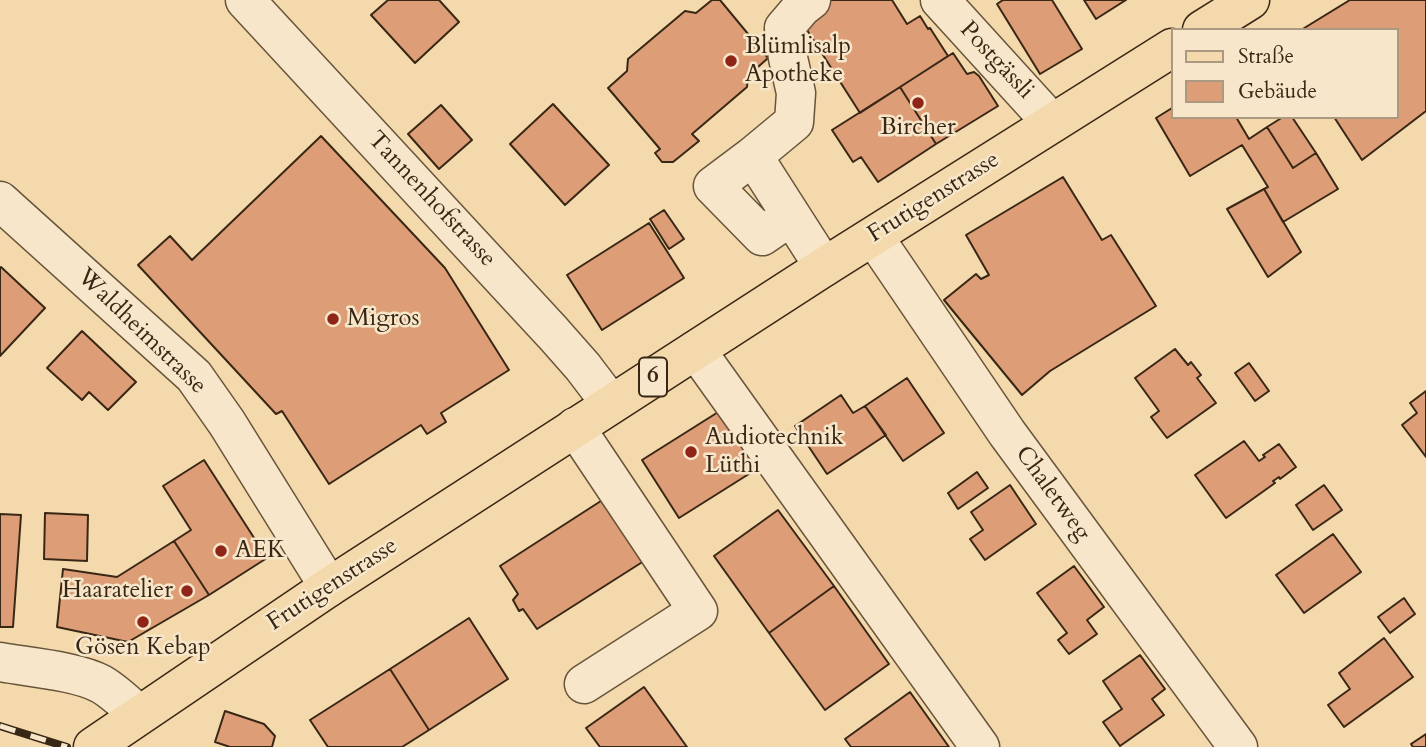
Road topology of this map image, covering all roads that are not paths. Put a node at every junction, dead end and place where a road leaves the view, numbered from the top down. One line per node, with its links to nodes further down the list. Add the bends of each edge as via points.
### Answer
1 (245, 0): 12 (street, Tannenhofstrasse, via 553,333)
2 (811, 0): 10 (street, via 784,28 796,93 793,122 753,156)
3 (1250, 0): 5 (main road)
4 (959, 5): 7 (street, Postgässli)
5 (1205, 28)
6 (1170, 49): 7 (main road, Frutigenstrasse / 6)
7 (1052, 122): 9 (main road, Frutigenstrasse / 6)
8 (0, 201): 14 (street, Waldheimstrasse, via 194,376 228,423)
9 (874, 237): 10 (main road, Frutigenstrasse / 6); 20 (street, Chaletweg, via 1007,433)
10 (824, 267): 11 (main road, Frutigenstrasse / 6)
11 (696, 350): 12 (main road, Frutigenstrasse / 6); 19 (street)
12 (611, 404): 13 (main road, Frutigenstrasse / 6)
13 (575, 428): 14 (main road, Frutigenstrasse / 6); 16 (street, via 698,611)
14 (328, 587): 17 (main road, Frutigenstrasse / 6)
15 (0, 662): 17 (street, via 97,682)
16 (584, 684)
17 (139, 715): 18 (main road, Frutigenstrasse / 6)
18 (93, 747)
19 (980, 747)
20 (1238, 747)

